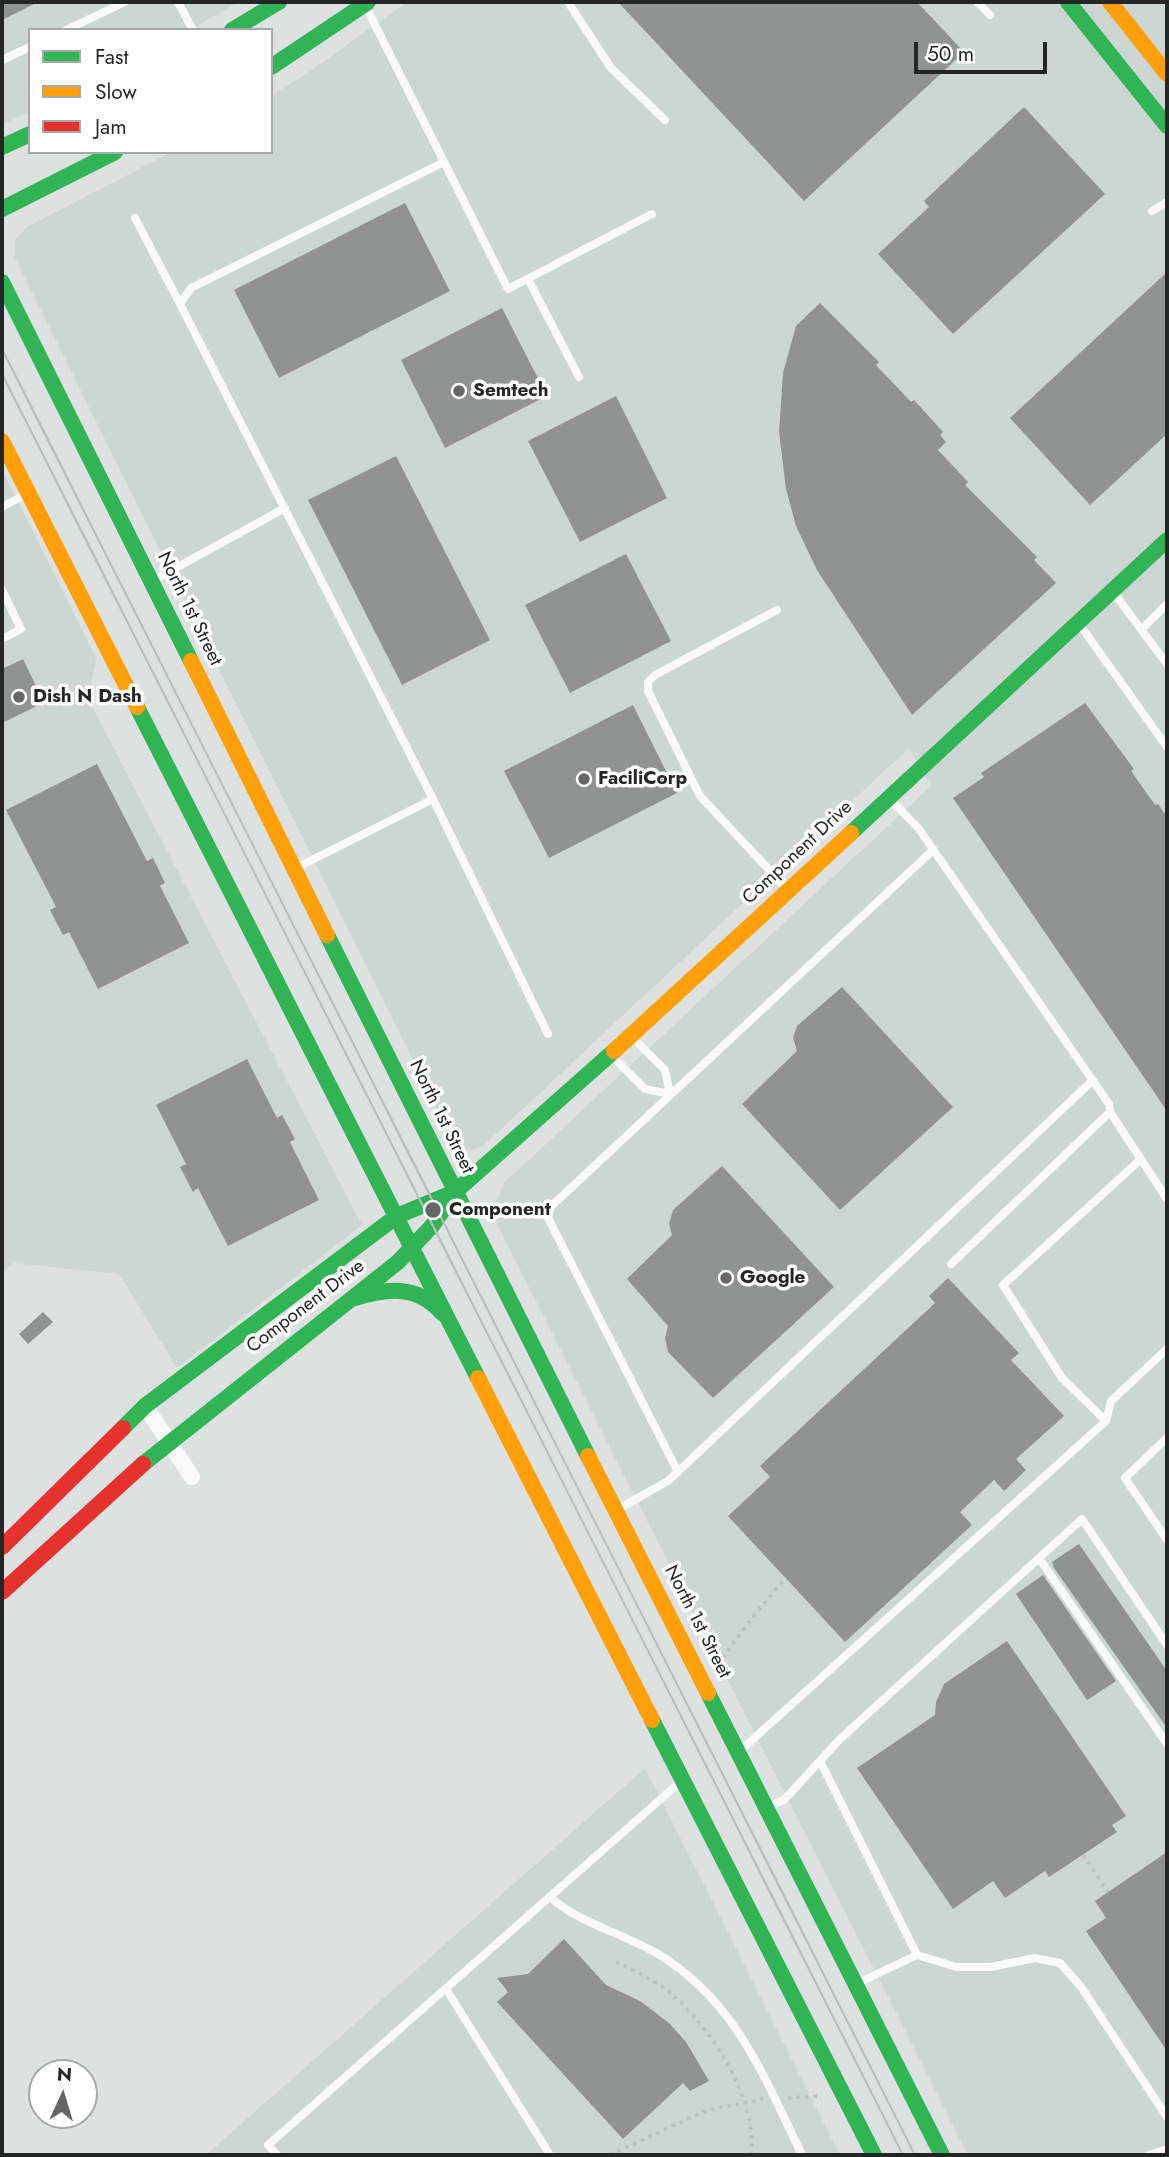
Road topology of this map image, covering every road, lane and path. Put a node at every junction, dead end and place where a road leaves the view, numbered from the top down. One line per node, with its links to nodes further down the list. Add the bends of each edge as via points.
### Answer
1 (125, 2): 10 (lane)
2 (178, 2): 11 (lane)
3 (279, 2): 12 (main road)
4 (568, 2): 17 (lane, via 611,68)
5 (977, 2): 9 (lane)
6 (1068, 2): 18 (main road)
7 (1110, 2): 16 (main road)
8 (366, 3): 15 (main road); 22 (lane)
9 (990, 15)
10 (70, 28)
11 (191, 28)
12 (235, 28)
13 (28, 48): 14 (lane)
14 (2, 61)
15 (273, 66)
16 (1167, 74)
17 (665, 120)
18 (1167, 126)
19 (28, 135): 20 (main road)
20 (2, 147)
21 (111, 154): 24 (main road)
22 (444, 162): 28 (lane, via 508,289); 30 (lane, via 191,288)
23 (1167, 202): 25 (lane)
24 (2, 209)
25 (1152, 211)
26 (652, 214): 28 (lane)
27 (135, 218): 30 (lane)
28 (528, 279): 31 (lane)
29 (2, 282): 37 (main road, North 1st Street)
30 (180, 304): 35 (lane)
31 (579, 377)
32 (2, 441): 33 (main road)
33 (29, 492): 34 (lane); 61 (main road)
34 (2, 506)
35 (285, 508): 37 (lane); 48 (lane)
36 (1167, 540): 39 (main road, Component Drive)
37 (152, 581): 50 (main road, North 1st Street)
38 (2, 590): 44 (lane, via 21,629)
39 (1112, 591): 42 (main road, Component Drive); 43 (lane)
40 (1167, 604): 43 (lane)
41 (777, 610): 51 (lane, via 655,675 648,682 648,691 700,796)
42 (1078, 623): 46 (lane); 47 (main road, Component Drive)
43 (1142, 629): 45 (lane)
44 (2, 639)
45 (1167, 664)
46 (1167, 747)
47 (889, 797): 49 (lane, via 919,829); 51 (main road, Component Drive)
48 (433, 799): 50 (lane); 52 (lane)
49 (932, 851): 55 (lane); 56 (lane)
50 (294, 869): 59 (main road, North 1st Street)
51 (788, 890): 53 (main road, Component Drive)
52 (548, 1034)
53 (632, 1036): 54 (main road, Component Drive); 56 (lane, via 665,1070)
54 (611, 1055): 56 (lane, via 645,1089); 59 (main road, Component Drive)
55 (1091, 1082): 57 (lane); 71 (lane)
56 (670, 1094): 71 (lane, via 545,1212)
57 (1110, 1112): 58 (lane); 63 (lane)
58 (1141, 1159): 60 (lane); 68 (lane, via 1003,1285 1062,1378)
59 (454, 1192): 61 (main road, Component Drive); 62 (main road, Component Drive); 73 (main road, North 1st Street)
60 (1167, 1199)
61 (397, 1216): 62 (main road); 67 (main road, Component Drive)
62 (413, 1248): 64 (main road, Component Drive); 65 (main road)
63 (951, 1265)
64 (352, 1299): 65 (main road, via 382,1289 419,1293 433,1299); 70 (main road, Component Drive)
65 (458, 1335): 84 (main road)
66 (1167, 1349): 68 (lane, via 1111,1401)
67 (145, 1406): 70 (street); 75 (main road, Component Drive)
68 (1106, 1421): 82 (lane)
69 (1167, 1438): 74 (lane, via 1125,1478)
70 (168, 1441): 72 (street); 78 (main road, Component Drive)
71 (678, 1472): 73 (lane)
72 (192, 1477)
73 (616, 1510): 82 (main road, North 1st Street)
74 (1167, 1540)
75 (2, 1547)
76 (1040, 1558): 79 (lane, via 1082,1519); 81 (lane); 83 (lane)
77 (785, 1578): 80 (path)
78 (2, 1592)
79 (1167, 1645)
80 (717, 1667)
81 (1167, 1744)
82 (739, 1752): 85 (main road, North 1st Street)
83 (820, 1761): 85 (lane, via 785,1799); 89 (lane)
84 (684, 1778): 88 (lane); 103 (main road)
85 (767, 1808): 91 (main road, North 1st Street)
86 (1083, 1855): 87 (path)
87 (1108, 1892)
88 (550, 1897): 92 (lane); 94 (lane, via 562,1908 658,1954 708,1994 741,2035)
89 (916, 1955): 91 (lane); 96 (lane, via 956,1967 1035,1958 1060,1963 1087,1995)
90 (616, 1962): 95 (path, via 650,1979 692,2015 722,2054)
91 (856, 1984): 104 (main road, North 1st Street)
92 (446, 1989): 98 (lane, via 268,2145); 99 (lane)
93 (821, 2096): 94 (path)
94 (774, 2098): 95 (path); 102 (lane)
95 (745, 2102): 100 (path, via 707,2110); 101 (path)
96 (1167, 2117)
97 (1167, 2149): 105 (lane)
98 (277, 2155)
99 (550, 2155)
100 (610, 2155)
101 (751, 2155)
102 (802, 2155)
103 (874, 2155)
104 (942, 2155)
105 (1149, 2155)

